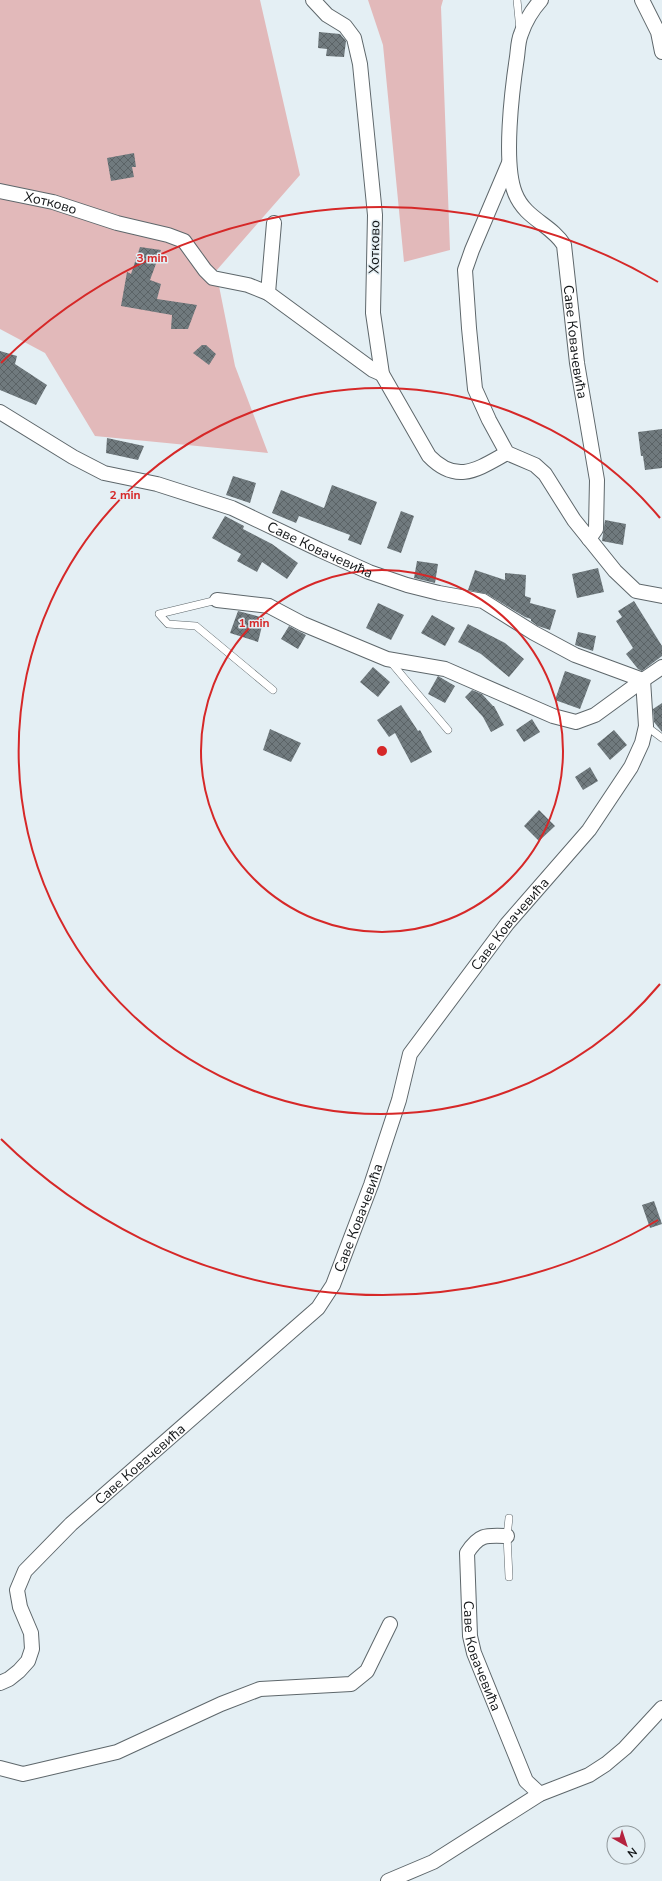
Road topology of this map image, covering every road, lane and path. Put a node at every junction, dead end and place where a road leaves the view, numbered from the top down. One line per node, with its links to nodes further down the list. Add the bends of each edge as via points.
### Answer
1 (313, 0): 11 (street, Хотково, via 327,15 345,26 354,38 360,64 375,215 373,313)
2 (517, 0): 5 (lane, Саве Ковачевића)
3 (541, 0): 5 (street, Саве Ковачевића)
4 (642, 0): 6 (street, via 658,32)
5 (520, 35): 7 (street, Саве Ковачевића, via 512,91)
6 (662, 52)
7 (509, 163): 13 (street, Саве Ковачевића, via 465,270 476,390 488,420); 14 (street, Саве Ковачевића, via 514,193 525,211 559,237 564,245 577,363 597,480 596,529)
8 (0, 191): 10 (street, Хотково, via 53,202 117,223 179,239 184,241 214,278 248,285)
9 (274, 223): 10 (street)
10 (268, 293): 11 (street, Хотково)
11 (382, 374): 13 (street, via 429,456 439,466 452,472 477,470)
12 (0, 412): 19 (street, Саве Ковачевића, via 73,458 104,473 157,484 232,508 369,572 407,585 483,600 534,633 575,655)
13 (507, 453): 14 (street, via 534,465 545,474)
14 (589, 539): 15 (street, via 615,571 636,591)
15 (662, 596)
16 (217, 600): 17 (street, via 268,606 303,624); 20 (lane, via 159,614 168,624 196,626)
17 (387, 659): 19 (street, via 445,669 553,716 576,722 595,715); 22 (lane)
18 (662, 667): 19 (street)
19 (643, 680): 21 (street, Саве Ковачевића)
20 (273, 690)
21 (646, 726): 23 (lane); 28 (street, Саве Ковачевића, via 642,743 631,767 589,830 507,924 410,1054 399,1100 371,1185 333,1285 318,1308 71,1524 25,1571 17,1590 20,1607 31,1633 32,1649 28,1661 19,1671)
22 (448, 730)
23 (662, 738)
24 (509, 1518): 25 (lane)
25 (507, 1536): 26 (lane); 31 (street, Саве Ковачевића, via 481,1537 467,1552 470,1636 474,1653 526,1781)
26 (509, 1577)
27 (390, 1624): 30 (street, via 368,1671 351,1684 260,1689 117,1752 23,1774)
28 (0, 1683)
29 (662, 1708): 31 (street, via 625,1748 606,1764 589,1775)
30 (0, 1768)
31 (540, 1794): 32 (street, via 433,1862)
32 (388, 1881)

